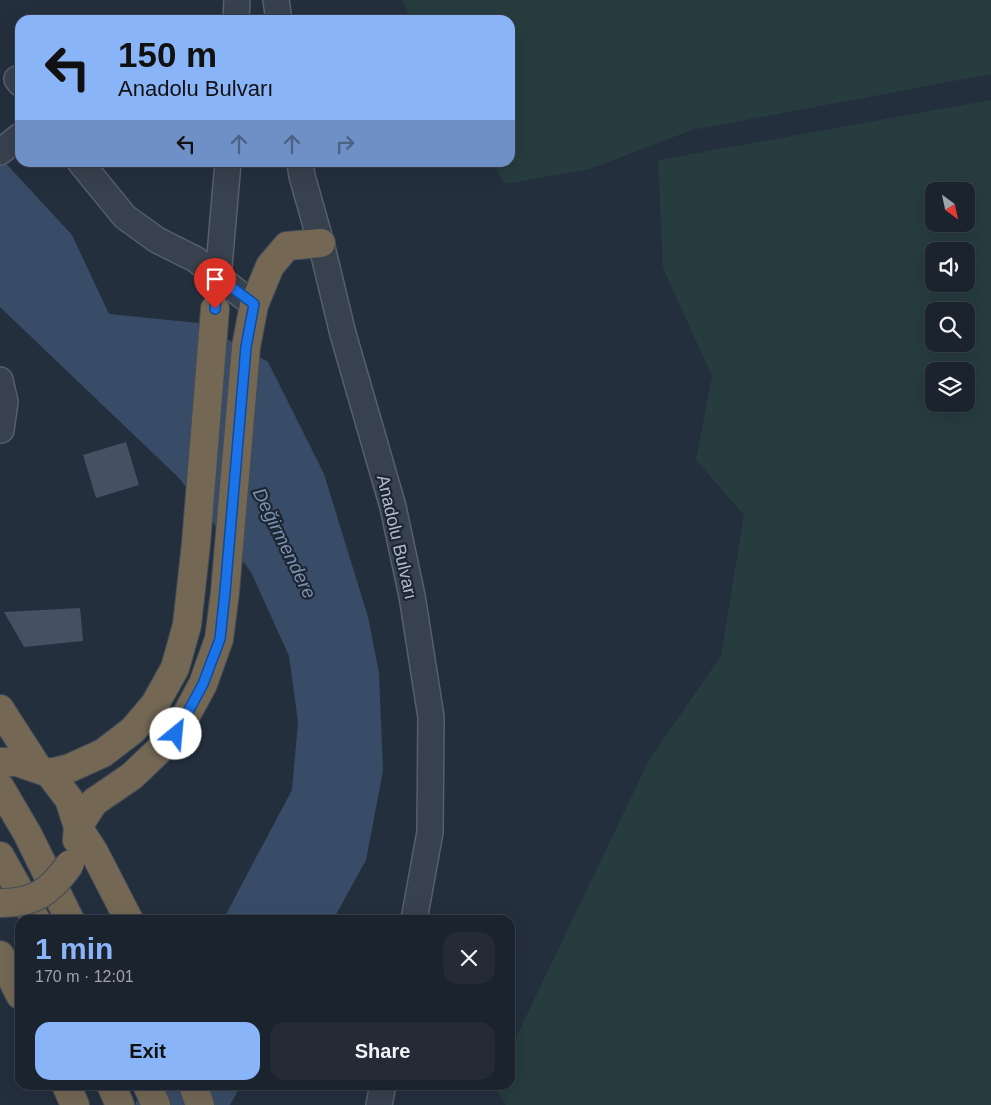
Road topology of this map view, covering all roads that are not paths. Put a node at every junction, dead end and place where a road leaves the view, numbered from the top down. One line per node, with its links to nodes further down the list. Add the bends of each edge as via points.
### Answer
1 (237, 0): 3 (street)
2 (276, 0): 4 (street)
3 (236, 15)
4 (278, 15)
5 (84, 167): 9 (street, via 125,217 157,240 195,259)
6 (228, 167): 9 (street)
7 (301, 167): 8 (street, Anadolu Bulvarı)
8 (321, 243): 10 (highway, via 287,246 270,266); 23 (street, Anadolu Bulvarı, via 343,334 393,507 412,596 431,717 430,832)
9 (218, 277): 10 (street); 11 (street)
10 (254, 304): 17 (highway, via 246,347 220,639 203,684 176,734 132,776 94,802)
11 (215, 309): 15 (highway, via 188,625 175,668 155,704 133,730 103,753 70,768)
12 (0, 380): 13 (street, via 5,402)
13 (1, 430)
14 (0, 709): 15 (highway)
15 (26, 766): 17 (highway, via 70,799)
16 (0, 786): 21 (highway)
17 (78, 827): 19 (highway, bridge, via 70,864 57,882 39,896 15,903); 22 (highway)
18 (0, 856): 20 (highway)
19 (0, 903)
20 (33, 915)
21 (68, 915)
22 (126, 915)
23 (415, 915)
24 (0, 955): 25 (highway)
25 (15, 985)
26 (113, 1090): 30 (highway)
27 (149, 1090): 31 (highway)
28 (195, 1090): 32 (highway)
29 (382, 1090): 33 (street)
30 (120, 1105)
31 (156, 1105)
32 (200, 1105)
33 (380, 1105)

